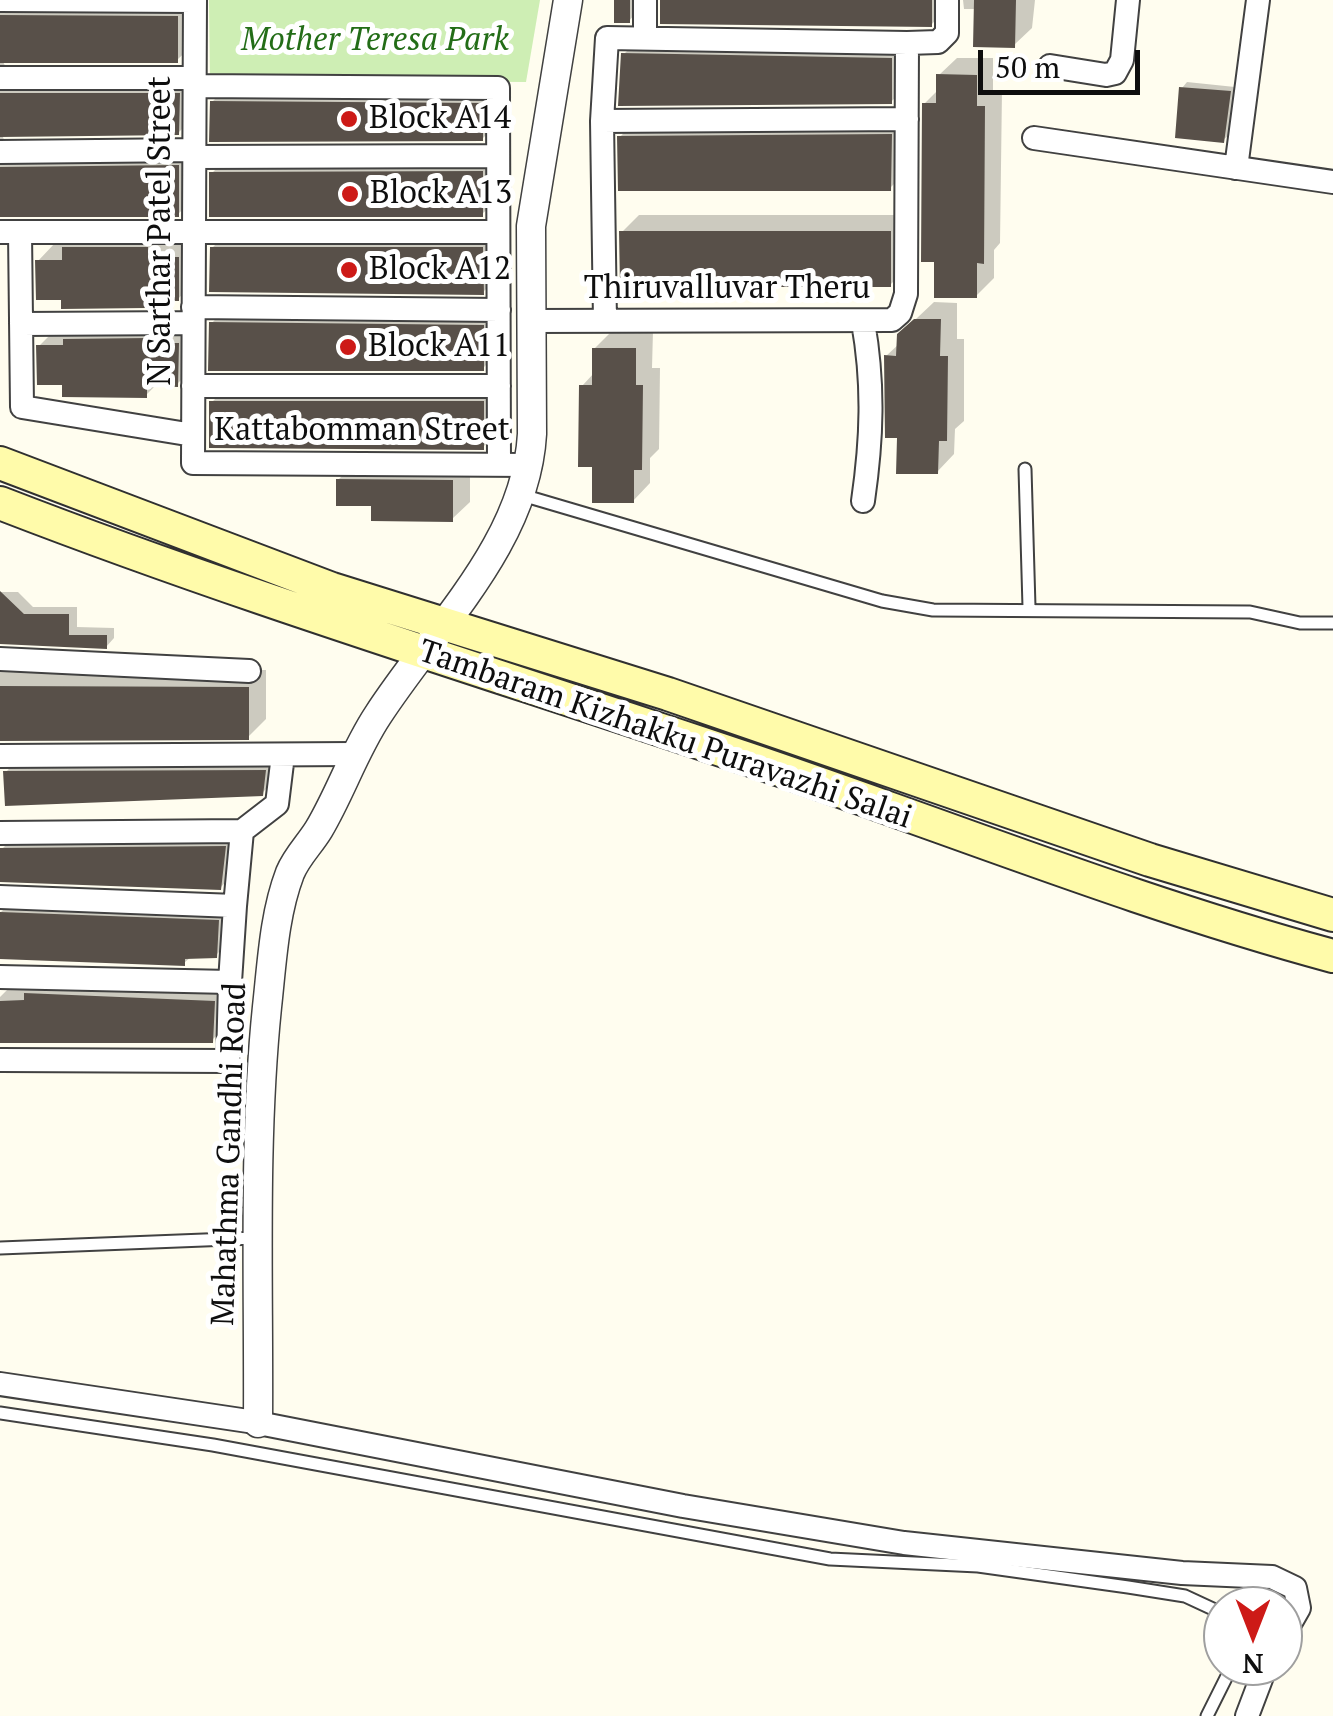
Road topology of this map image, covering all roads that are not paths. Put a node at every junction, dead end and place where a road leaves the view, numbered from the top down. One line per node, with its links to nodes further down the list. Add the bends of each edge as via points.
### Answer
1 (0, 0): 2 (street)
2 (195, 0): 12 (street, N Sarthar Patel Street)
3 (568, 0): 26 (street, Mahathma Gandhi Road, via 534,208)
4 (645, 0): 8 (street)
5 (947, 0): 9 (street, via 948,33 938,42)
6 (1128, 0): 10 (street, via 1116,73)
7 (1258, 0): 19 (street)
8 (645, 37): 9 (street); 14 (street, via 607,38)
9 (907, 43): 13 (street)
10 (1050, 66)
11 (0, 78): 12 (street)
12 (194, 82): 17 (street, N Sarthar Patel Street); 18 (street, via 498,88)
13 (907, 119): 14 (street); 28 (street, Thiruvalluvar Theru, via 906,294 892,320)
14 (602, 121): 27 (street)
15 (1034, 138): 19 (street)
16 (0, 152): 17 (street)
17 (194, 153): 18 (street); 22 (street, N Sarthar Patel Street)
18 (498, 156): 23 (street)
19 (1236, 168): 20 (street)
20 (1333, 182)
21 (10, 232): 22 (street); 29 (street)
22 (194, 232): 23 (street); 25 (street, N Sarthar Patel Street)
23 (498, 232): 24 (street)
24 (499, 310): 25 (street); 31 (street)
25 (193, 315): 29 (street); 30 (street, N Sarthar Patel Street)
26 (532, 321): 27 (street, Thiruvalluvar Theru); 36 (street, Mahathma Gandhi Road)
27 (605, 321): 28 (street, Thiruvalluvar Theru)
28 (863, 322): 39 (street, via 873,377)
29 (21, 324): 32 (street, via 22,407)
30 (193, 386): 31 (street); 32 (street, N Sarthar Patel Street)
31 (499, 386): 35 (street)
32 (192, 435): 33 (street, N Sarthar Patel Street)
33 (192, 463): 35 (street, Kattabomman Street)
34 (0, 464): 43 (main road, Tambaram Kizhakku Puravazhi Salai)
35 (499, 464): 36 (street, Kattabomman Street)
36 (530, 464): 38 (street, Mahathma Gandhi Road)
37 (1024, 469): 41 (lane)
38 (522, 495): 41 (lane, via 882,601 933,610); 43 (street, Mahathma Gandhi Road, via 492,553)
39 (863, 500)
40 (0, 503): 44 (main road, Tambaram Kizhakku Puravazhi Salai)
41 (1029, 607): 42 (lane, via 1250,612)
42 (1333, 623)
43 (442, 624): 44 (street, Mahathma Gandhi Road); 54 (main road, Tambaram Kizhakku Puravazhi Salai)
44 (421, 652): 47 (street, Mahathma Gandhi Road); 55 (main road, Tambaram Kizhakku Puravazhi Salai, via 750,759 1050,868)
45 (0, 659): 46 (street)
46 (249, 672)
47 (354, 754): 48 (street); 59 (street, Mahathma Gandhi Road, via 291,871 274,942 261,1085)
48 (283, 755): 49 (street); 50 (street, via 277,804)
49 (0, 756)
50 (242, 831): 51 (street); 53 (street)
51 (0, 833)
52 (0, 897): 53 (street)
53 (235, 906): 57 (street)
54 (1333, 916)
55 (1333, 956)
56 (0, 977): 57 (street)
57 (230, 982): 58 (street, via 228,1060)
58 (0, 1060)
59 (259, 1238): 60 (lane); 63 (street, Mahathma Gandhi Road)
60 (0, 1248)
61 (0, 1384): 63 (street)
62 (0, 1414): 65 (lane, via 213,1445 830,1559 978,1566 1128,1586)
63 (258, 1423): 64 (street, via 904,1543 1272,1577)
64 (1291, 1586)
65 (1203, 1604)
66 (1222, 1686): 68 (lane)
67 (1255, 1686): 69 (street)
68 (1207, 1716)
69 (1247, 1716)

